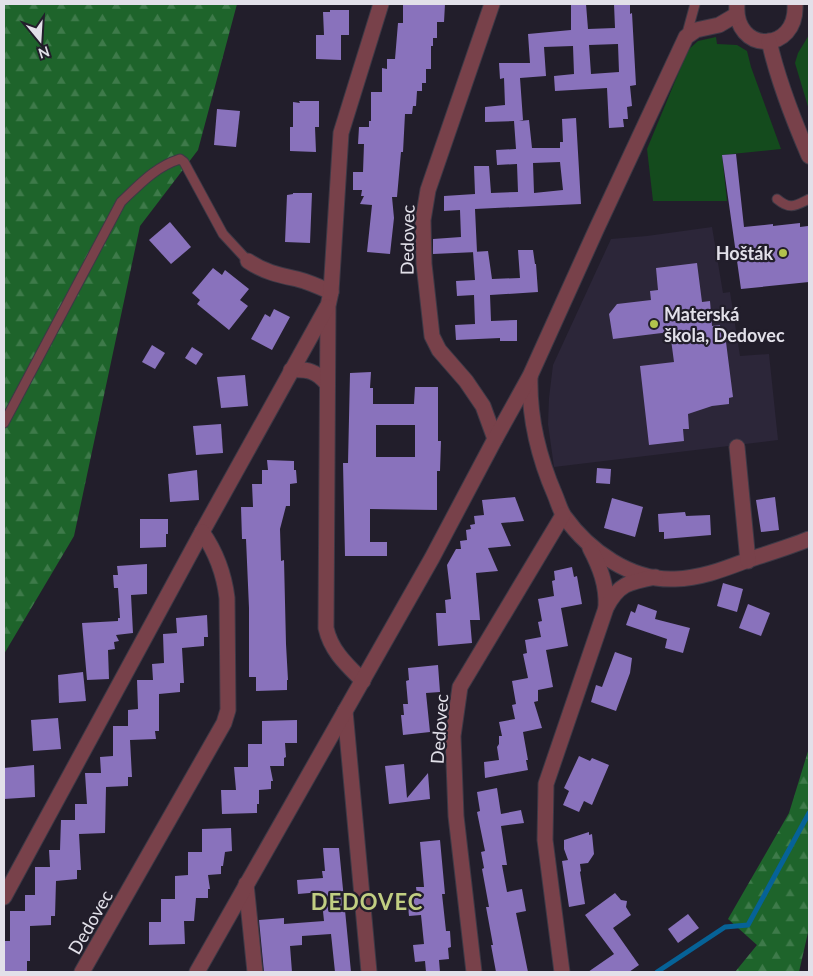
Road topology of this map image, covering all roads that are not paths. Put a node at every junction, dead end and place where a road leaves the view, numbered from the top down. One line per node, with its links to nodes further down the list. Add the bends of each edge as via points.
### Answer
1 (381, 4): 12 (street, via 341,133)
2 (492, 4): 17 (street, Dedovec, via 428,190 423,246 432,336 439,350 483,406)
3 (696, 4): 6 (lane)
4 (795, 4): 7 (street, via 792,26 785,34)
5 (736, 9): 6 (street, via 719,25 696,30); 7 (street, via 739,25 745,33 754,39)
6 (686, 37): 14 (street)
7 (769, 41): 8 (street, via 793,118)
8 (809, 156)
9 (777, 199): 10 (lane, via 786,206 796,206)
10 (809, 199)
11 (248, 261): 12 (street, via 271,273 313,284); 16 (lane, via 224,234 184,162 166,164 121,202)
12 (329, 299): 13 (street); 15 (street)
13 (292, 370): 15 (street, via 312,372); 20 (street)
14 (530, 376): 17 (street); 19 (street, via 535,435)
15 (327, 384): 26 (street, via 326,628 332,647)
16 (4, 423)
17 (495, 438): 26 (street)
18 (737, 447): 23 (street)
19 (563, 515): 22 (street); 34 (street, Dedovec, via 460,686 453,736 456,816)
20 (202, 532): 29 (street); 30 (street, Dedovec, via 212,545 225,580 228,710 224,723)
21 (809, 539): 23 (street)
22 (586, 542): 24 (street, via 604,557); 25 (street, via 602,574)
23 (748, 561): 24 (street, via 696,577)
24 (655, 577): 25 (street, via 622,586)
25 (606, 608): 35 (street, via 546,784 546,840)
26 (363, 680): 27 (street)
27 (345, 711): 28 (street); 33 (street)
28 (246, 884): 31 (street); 32 (street)
29 (4, 897)
30 (82, 972)
31 (197, 972)
32 (255, 972)
33 (370, 972)
34 (474, 972)
35 (562, 972)

